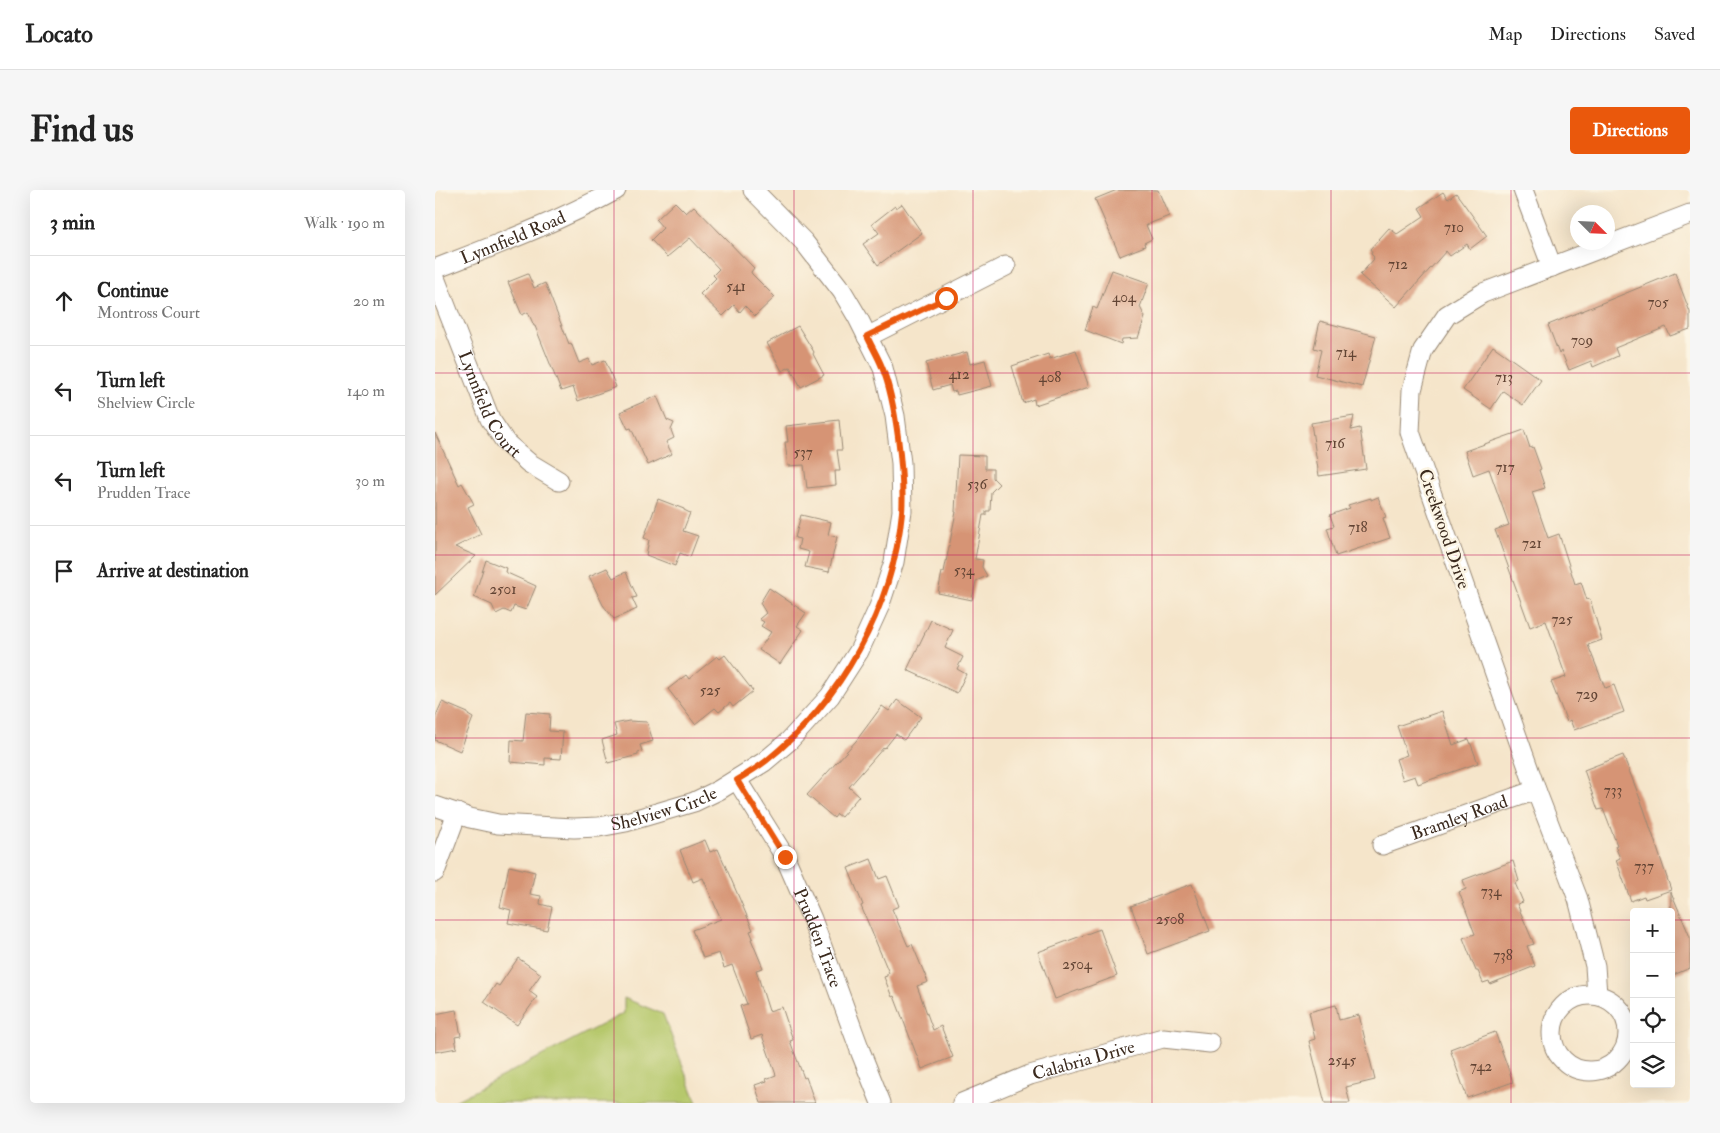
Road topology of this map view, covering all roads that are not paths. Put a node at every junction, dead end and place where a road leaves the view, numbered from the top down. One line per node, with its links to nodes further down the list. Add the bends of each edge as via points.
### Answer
1 (615, 190): 7 (street, Lynnfield Road, via 587,206)
2 (753, 190): 9 (street, Shelview Circle, via 805,242 843,291)
3 (1523, 190): 6 (street)
4 (1690, 214): 6 (street, Creekwood Drive)
5 (1006, 266): 9 (street)
6 (1552, 266): 12 (street, Creekwood Drive, via 1483,293 1447,315 1423,350 1412,390 1410,432)
7 (435, 269)
8 (435, 278): 10 (street, Lynnfield Court, via 490,419 506,443 529,463)
9 (867, 336): 11 (street, Shelview Circle, via 883,368 895,416 901,463 902,511 894,562 879,607 859,650 830,696 789,741)
10 (559, 481)
11 (737, 780): 14 (street, Shelview Circle, via 694,802 599,827 498,824); 19 (street, Prudden Trace, via 785,857 812,919)
12 (1536, 790): 15 (street, Bramley Road); 17 (street, Creekwood Drive, via 1578,899 1595,966)
13 (435, 806): 14 (street, Shelview Circle)
14 (457, 813): 16 (street)
15 (1382, 845)
16 (435, 872)
17 (1597, 995): 17 (street, via 1618,1007 1628,1029 1623,1053 1615,1062 1591,1071 1568,1064 1554,1043 1553,1030 1555,1018 1572,999)
18 (1210, 1043): 20 (street, Calabria Drive, via 1163,1038 1030,1075)
19 (881, 1103)
20 (961, 1103)

